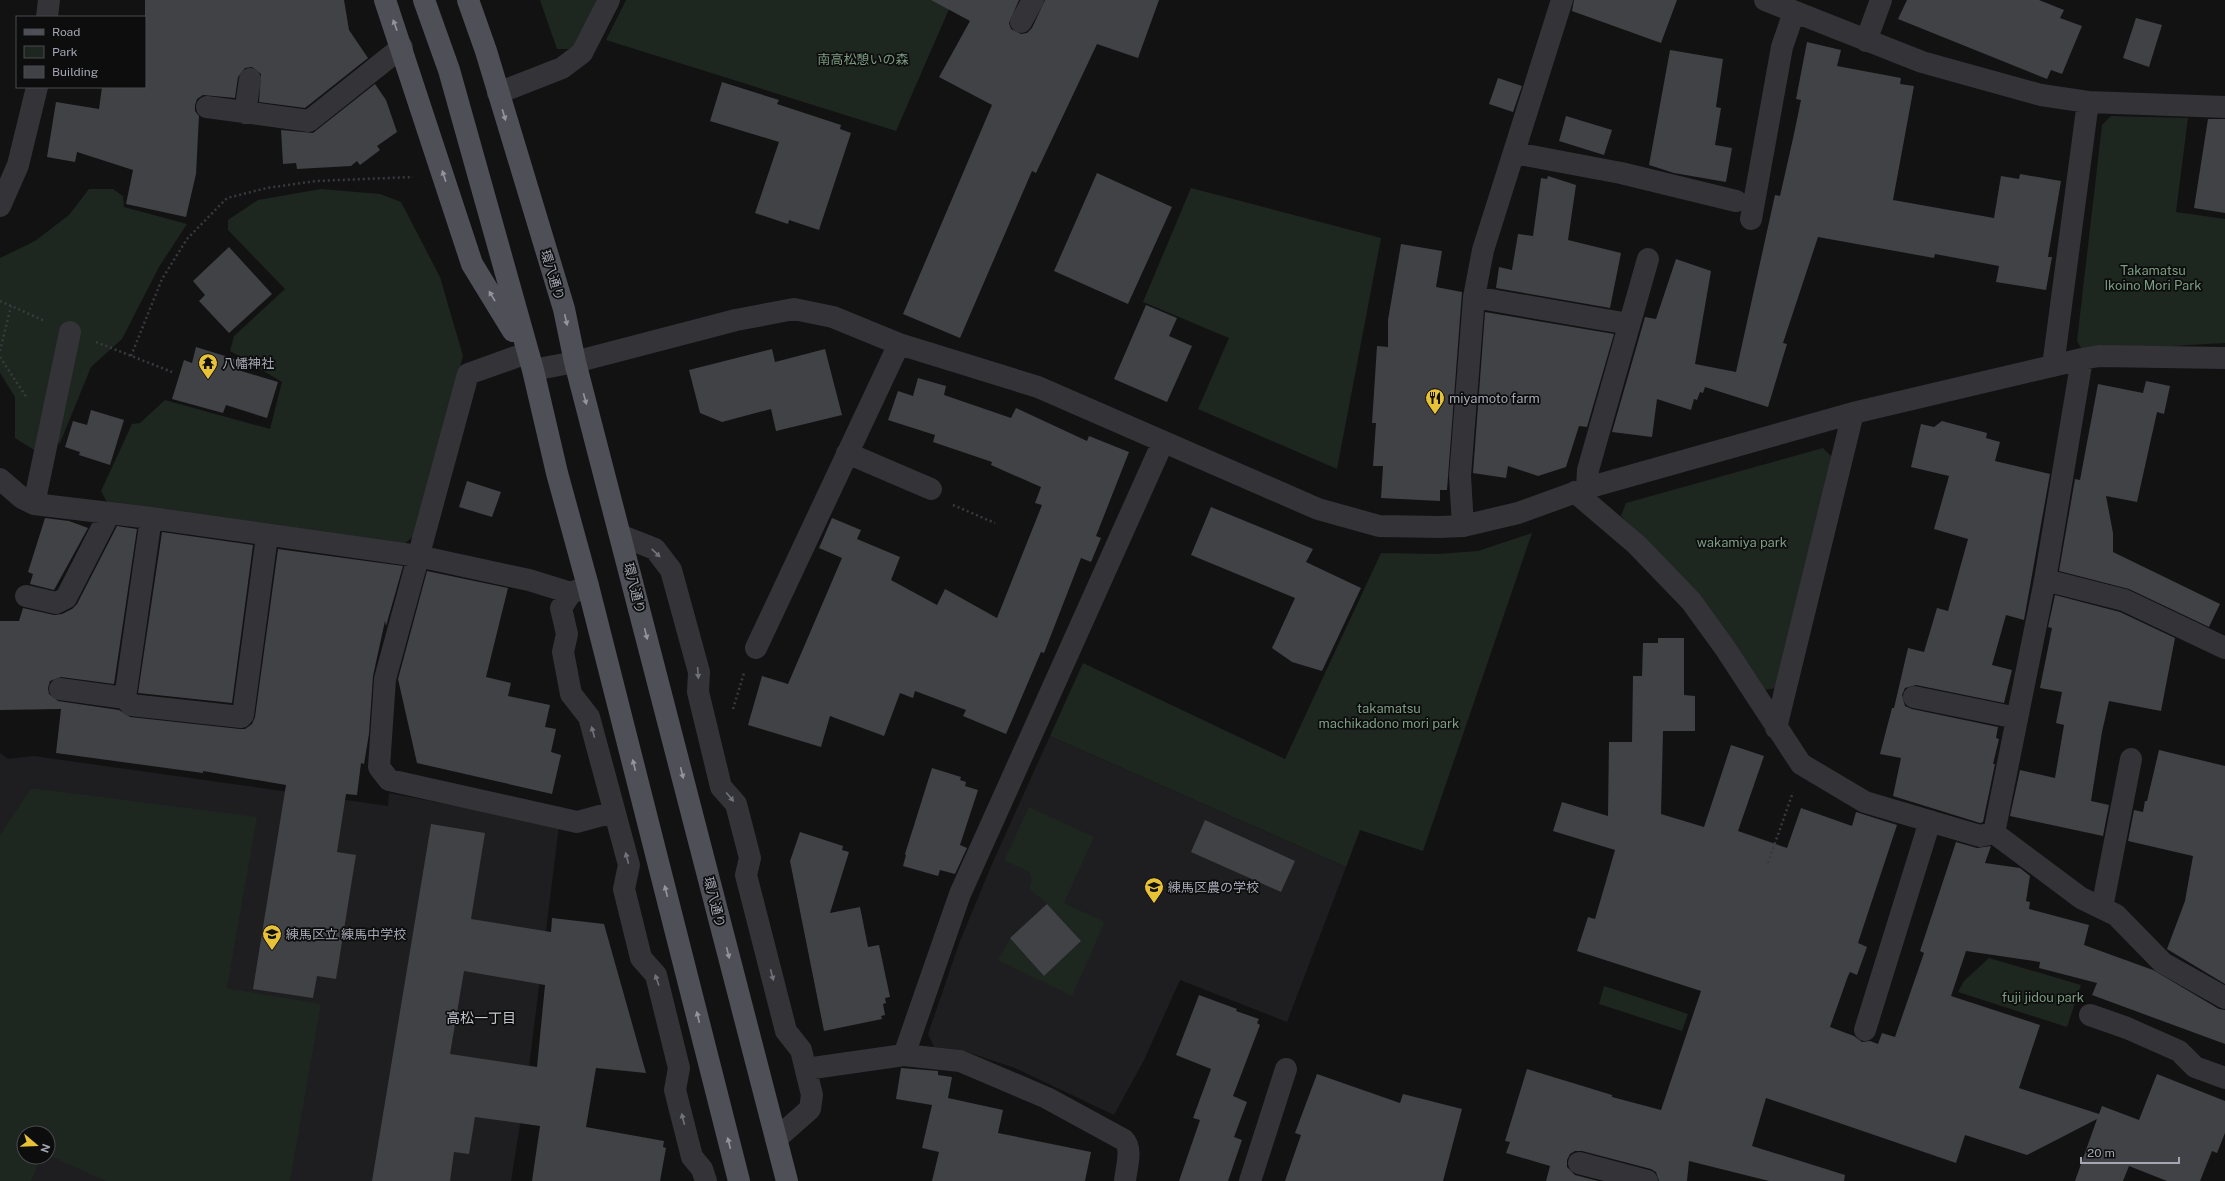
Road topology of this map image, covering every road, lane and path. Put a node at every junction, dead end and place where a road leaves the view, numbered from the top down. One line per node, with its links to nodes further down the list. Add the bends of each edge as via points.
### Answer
1 (49, 0): 12 (street)
2 (386, 0): 15 (main road, one-way to 2)
3 (424, 0): 41 (main road, via 449,70)
4 (468, 0): 16 (main road, 環八通り)
5 (477, 0): 16 (main road)
6 (609, 0): 19 (street, via 582,54 562,68)
7 (1033, 0): 13 (street)
8 (1562, 0): 24 (street)
9 (1765, 0): 11 (street)
10 (1881, 0): 14 (street)
11 (1794, 12): 14 (street); 28 (street, via 1782,47)
12 (47, 16)
13 (1021, 22)
14 (1866, 41): 20 (street, via 1922,62 2034,93)
15 (402, 47): 23 (street, via 309,121); 41 (main road, one-way to 15, via 472,264)
16 (486, 51): 19 (main road, 環八通り)
17 (250, 79): 23 (street)
18 (37, 88): 27 (street, via 18,165)
19 (498, 93): 42 (main road, 環八通り, one-way to 42, via 564,309)
20 (2088, 102): 22 (street); 43 (street)
21 (207, 107): 23 (street)
22 (2225, 107)
23 (245, 113)
24 (1515, 153): 26 (street, via 1621,173); 30 (street, via 1483,250)
25 (420, 177): 37 (path, via 316,182 267,188 227,198 187,239 162,279)
26 (1736, 201)
27 (0, 206)
28 (1751, 219)
29 (1648, 259): 33 (street)
30 (1474, 297): 33 (street); 56 (street, via 1460,476)
31 (0, 301): 32 (path)
32 (11, 306): 34 (path); 36 (path)
33 (1629, 324): 51 (street)
34 (70, 332): 37 (path); 46 (street)
35 (899, 344): 42 (street, via 834,318 794,309 736,320); 47 (street, via 1038,387); 48 (street)
36 (0, 351)
37 (131, 356): 44 (path)
38 (0, 357): 46 (path)
39 (2225, 358): 40 (street, via 2099,356)
40 (2082, 359): 43 (street); 60 (street)
41 (530, 361): 42 (street); 59 (street, via 468,374); 61 (main road, via 557,473)
42 (575, 362): 58 (main road, 環八通り, one-way to 58)
43 (2053, 366): 45 (street)
44 (172, 372)
45 (1853, 413): 51 (street); 70 (street)
46 (48, 430): 52 (street)
47 (1163, 442): 56 (street, via 1318,509 1371,524); 81 (street, via 960,894)
48 (847, 453): 50 (street); 63 (street)
49 (0, 479): 52 (street, via 22,498)
50 (931, 489): 55 (path, via 935,498)
51 (1581, 490): 56 (street, via 1518,513); 70 (street, via 1691,602 1725,648)
52 (34, 504): 53 (street)
53 (107, 513): 54 (street); 62 (street, via 105,522 66,598 56,603)
54 (151, 518): 57 (street); 67 (street)
55 (994, 523)
56 (1463, 526)
57 (267, 536): 59 (street); 67 (street, via 243,715 241,717 131,705)
58 (622, 536): 69 (street, one-way to 69, via 655,550 671,570 700,672 698,692); 85 (main road, 環八通り, one-way to 85)
59 (418, 556): 61 (street); 73 (street, via 385,679 379,767 389,780 577,822)
60 (2045, 580): 64 (street, via 2124,600); 68 (street)
61 (580, 589): 73 (street, one-way to 61, via 589,717 571,694 563,652 567,634 561,608); 88 (main road, one-way to 61)
62 (26, 596)
63 (756, 648): 69 (path, via 748,659 732,712)
64 (2225, 648)
65 (60, 689): 67 (street)
66 (1914, 697): 68 (street)
67 (125, 698)
68 (2017, 718): 75 (street)
69 (708, 728): 82 (street, one-way to 82, via 721,787 736,804 750,858 746,875 786,1031 802,1050)
70 (1776, 728): 72 (street)
71 (2131, 759): 77 (street)
72 (1802, 765): 74 (street, via 1865,802); 76 (path)
73 (614, 812): 87 (street, one-way to 73, via 702,1169 692,1157 675,1090 679,1068 656,975 641,958 624,889 629,865)
74 (1930, 822): 75 (street, via 1980,836); 80 (street)
75 (1994, 833): 77 (street, via 2081,898)
76 (1768, 863)
77 (2102, 908): 78 (street, via 2116,915 2163,962)
78 (2225, 998)
79 (2090, 1016): 84 (street, via 2127,1028 2179,1051 2195,1067)
80 (1865, 1030)
81 (904, 1055): 82 (street); 90 (street, via 960,1061 1048,1098 1124,1140 1129,1149)
82 (806, 1069): 85 (street, via 812,1095 810,1109)
83 (1286, 1069): 91 (street)
84 (2225, 1078)
85 (776, 1139): 89 (main road, 環八通り)
86 (1579, 1163): 92 (street)
87 (706, 1181)
88 (739, 1181)
89 (787, 1181)
90 (1125, 1181)
91 (1250, 1181)
92 (1647, 1181)

